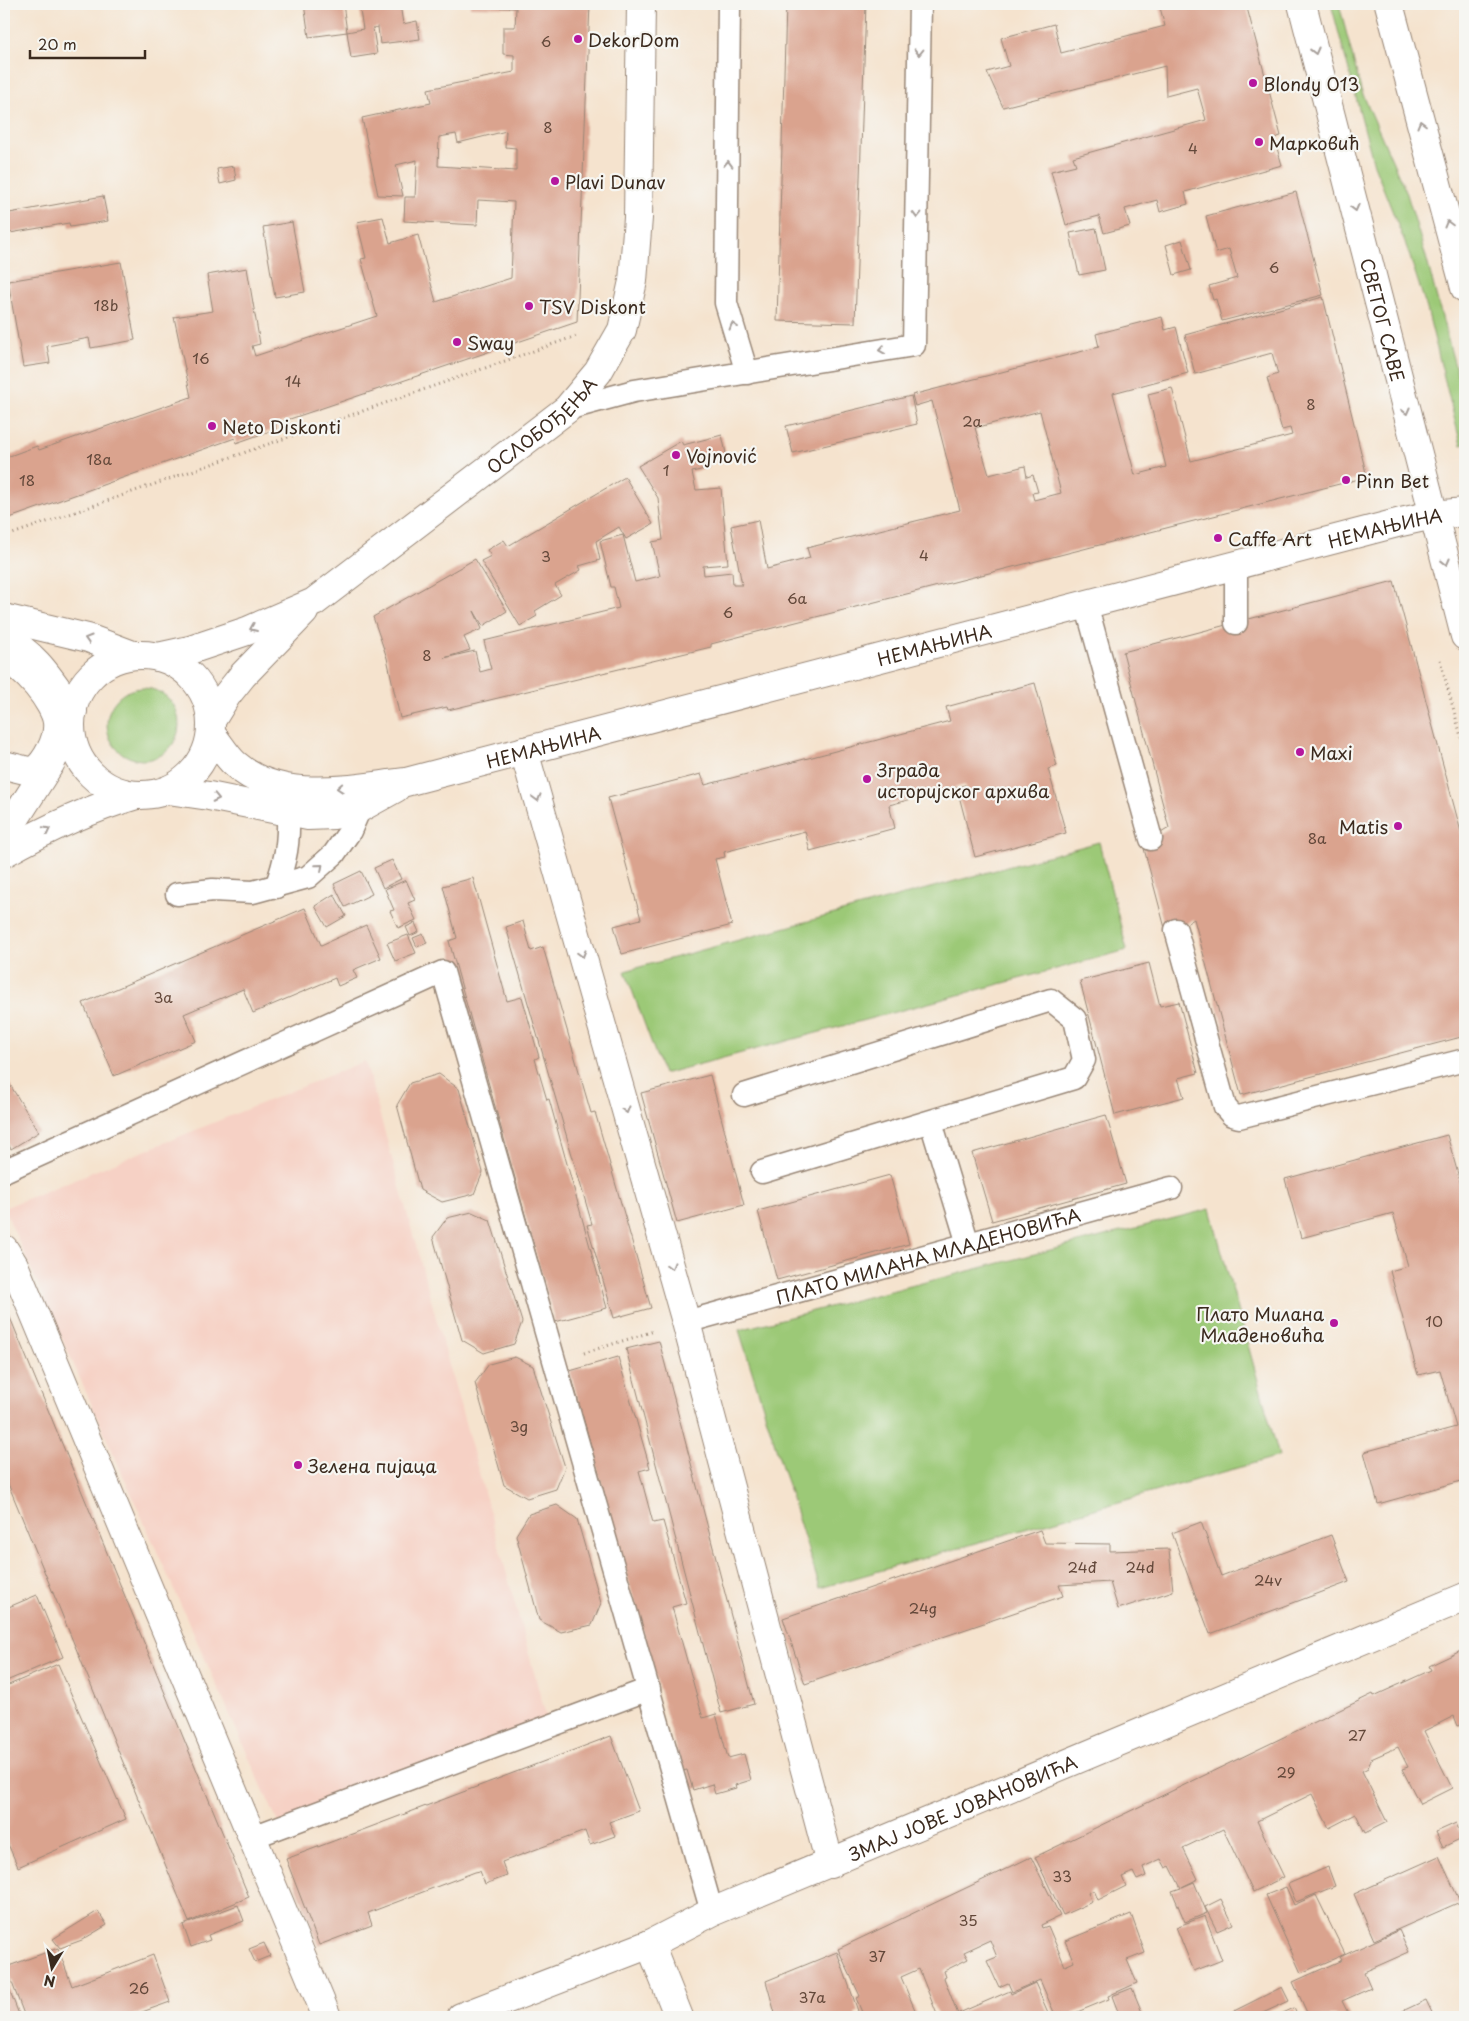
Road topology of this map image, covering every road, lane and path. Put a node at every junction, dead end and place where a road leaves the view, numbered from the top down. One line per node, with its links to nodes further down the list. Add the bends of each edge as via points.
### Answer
1 (641, 4): 9 (street, ОСЛОБОЂЕЊА, via 638,218 633,281 622,330 598,372)
2 (729, 4): 8 (lane, one-way to 2, via 726,303)
3 (920, 4): 8 (lane, one-way to 8, via 914,345)
4 (1302, 4): 11 (street, СВЕТОГ САВЕ, one-way to 11)
5 (1389, 4): 6 (street, one-way to 5)
6 (1465, 288)
7 (588, 332): 12 (path)
8 (747, 373): 9 (lane, via 634,392)
9 (567, 409): 14 (street, ОСЛОБОЂЕЊА)
10 (1465, 512): 11 (street, НЕМАЊИНА)
11 (1433, 515): 13 (street, НЕМАЊИНА); 18 (street, СВЕТОГ САВЕ, one-way to 18)
12 (4, 537)
13 (1236, 565): 15 (street, НЕМАЊИНА); 17 (lane)
14 (314, 602): 20 (street, ОСЛОБОЂЕЊА, one-way to 20, via 247,631 190,650); 23 (street, via 243,674 227,695)
15 (1086, 604): 24 (street, НЕМАЊИНА); 32 (lane)
16 (4, 618): 20 (street, one-way to 16)
17 (1236, 623)
18 (1465, 636)
19 (4, 638): 22 (street, via 20,646 37,662)
20 (146, 656): 22 (street, via 121,658 90,677 76,698); 23 (street, via 170,661 191,676 205,696)
21 (4, 659): 25 (street, via 29,675 57,719 57,732 40,768 33,772)
22 (72, 716): 28 (street, via 75,748 88,772 110,788); 31 (street, via 46,772)
23 (211, 727): 26 (street, one-way to 23, via 311,790 283,788 258,780 234,764); 27 (street, via 205,754 193,772)
24 (524, 751): 26 (street, НЕМАЊИНА); 45 (street, one-way to 45)
25 (4, 765)
26 (406, 782): 29 (street)
27 (168, 790): 28 (street); 30 (street, one-way to 30)
28 (136, 795): 33 (street, one-way to 28, via 98,806)
29 (360, 808): 30 (street, via 334,815); 34 (lane, one-way to 29, via 308,877 334,854)
30 (288, 813): 34 (lane, via 286,861)
31 (4, 836)
32 (1151, 839)
33 (4, 853)
34 (276, 887): 35 (lane, via 253,892 213,890)
35 (177, 894)
36 (1176, 930): 37 (lane, via 1225,1107 1232,1116 1239,1117)
37 (1465, 1060)
38 (744, 1095): 39 (lane, via 1051,1000 1076,1019 1084,1060 1074,1078)
39 (931, 1122): 41 (lane); 43 (lane)
40 (4, 1171): 46 (lane, via 443,972)
41 (762, 1172)
42 (1171, 1188): 43 (lane, ПЛАТО МИЛАНА МЛАДЕНОВИЋА)
43 (968, 1244): 45 (lane, ПЛАТО МИЛАНА МЛАДЕНОВИЋА)
44 (4, 1249): 49 (street, via 14,1265)
45 (686, 1322): 46 (path); 50 (street)
46 (554, 1362): 48 (lane)
47 (1465, 1597): 50 (street, ЗМАЈ ЈОВЕ ЈОВАНОВИЋА)
48 (649, 1690): 49 (lane); 51 (lane)
49 (253, 1836): 53 (street)
50 (830, 1864): 51 (street, ЗМАЈ ЈОВЕ ЈОВАНОВИЋА)
51 (712, 1912): 52 (street, ЗМАЈ ЈОВЕ ЈОВАНОВИЋА)
52 (650, 1944): 54 (street, ЗМАЈ ЈОВЕ ЈОВАНОВИЋА); 55 (street)
53 (327, 2017)
54 (461, 2017)
55 (680, 2017)

